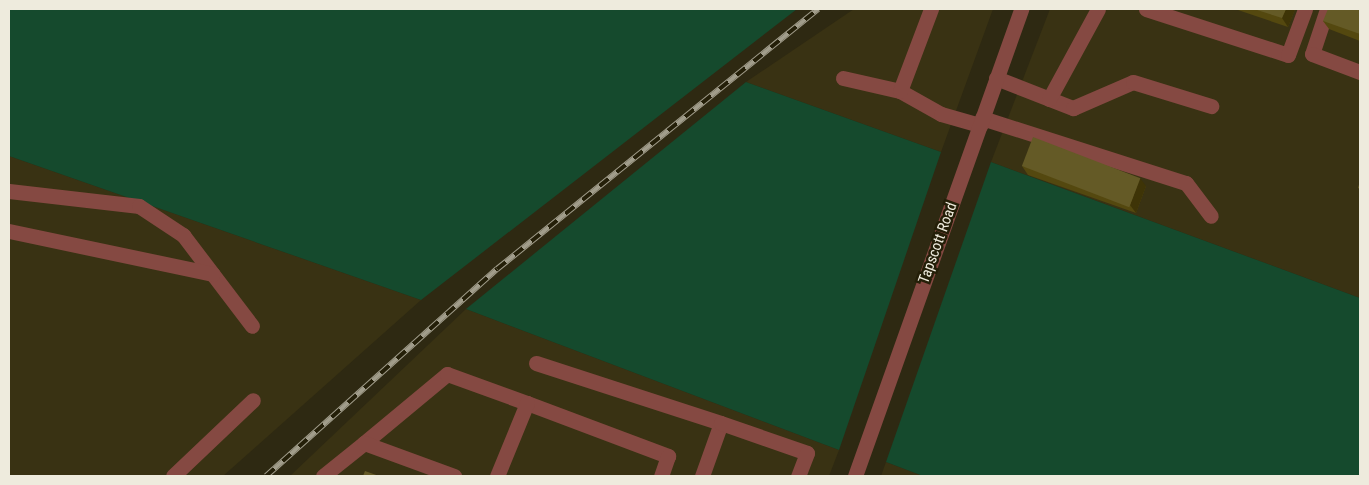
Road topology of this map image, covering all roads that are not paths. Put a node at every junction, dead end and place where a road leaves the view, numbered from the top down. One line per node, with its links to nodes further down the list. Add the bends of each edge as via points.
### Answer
1 (931, 9): 10 (street)
2 (1021, 9): 9 (street, Tapscott Road)
3 (1098, 9): 11 (street)
4 (1146, 9): 5 (street, via 1288,56)
5 (1305, 9)
6 (1327, 9): 7 (street, via 1312,54)
7 (1360, 72)
8 (843, 78): 10 (street)
9 (996, 78): 11 (street); 13 (street, Tapscott Road)
10 (900, 91): 13 (street, via 941,114)
11 (1050, 99): 12 (street, via 1073,108 1133,82)
12 (1211, 106)
13 (981, 122): 15 (street, via 1186,183); 31 (street, Tapscott Road)
14 (9, 191): 17 (street, via 139,206 183,234)
15 (1211, 216)
16 (9, 231): 17 (street)
17 (213, 274): 18 (street)
18 (252, 326)
19 (536, 363): 22 (street)
20 (253, 400): 24 (street)
21 (527, 403): 23 (street, via 447,374); 27 (street); 28 (street, via 668,456)
22 (721, 423): 29 (street); 30 (street, via 807,453)
23 (364, 444): 25 (street); 26 (street)
24 (173, 476)
25 (323, 476)
26 (454, 476)
27 (496, 476)
28 (660, 476)
29 (702, 476)
30 (798, 476)
31 (855, 476)

